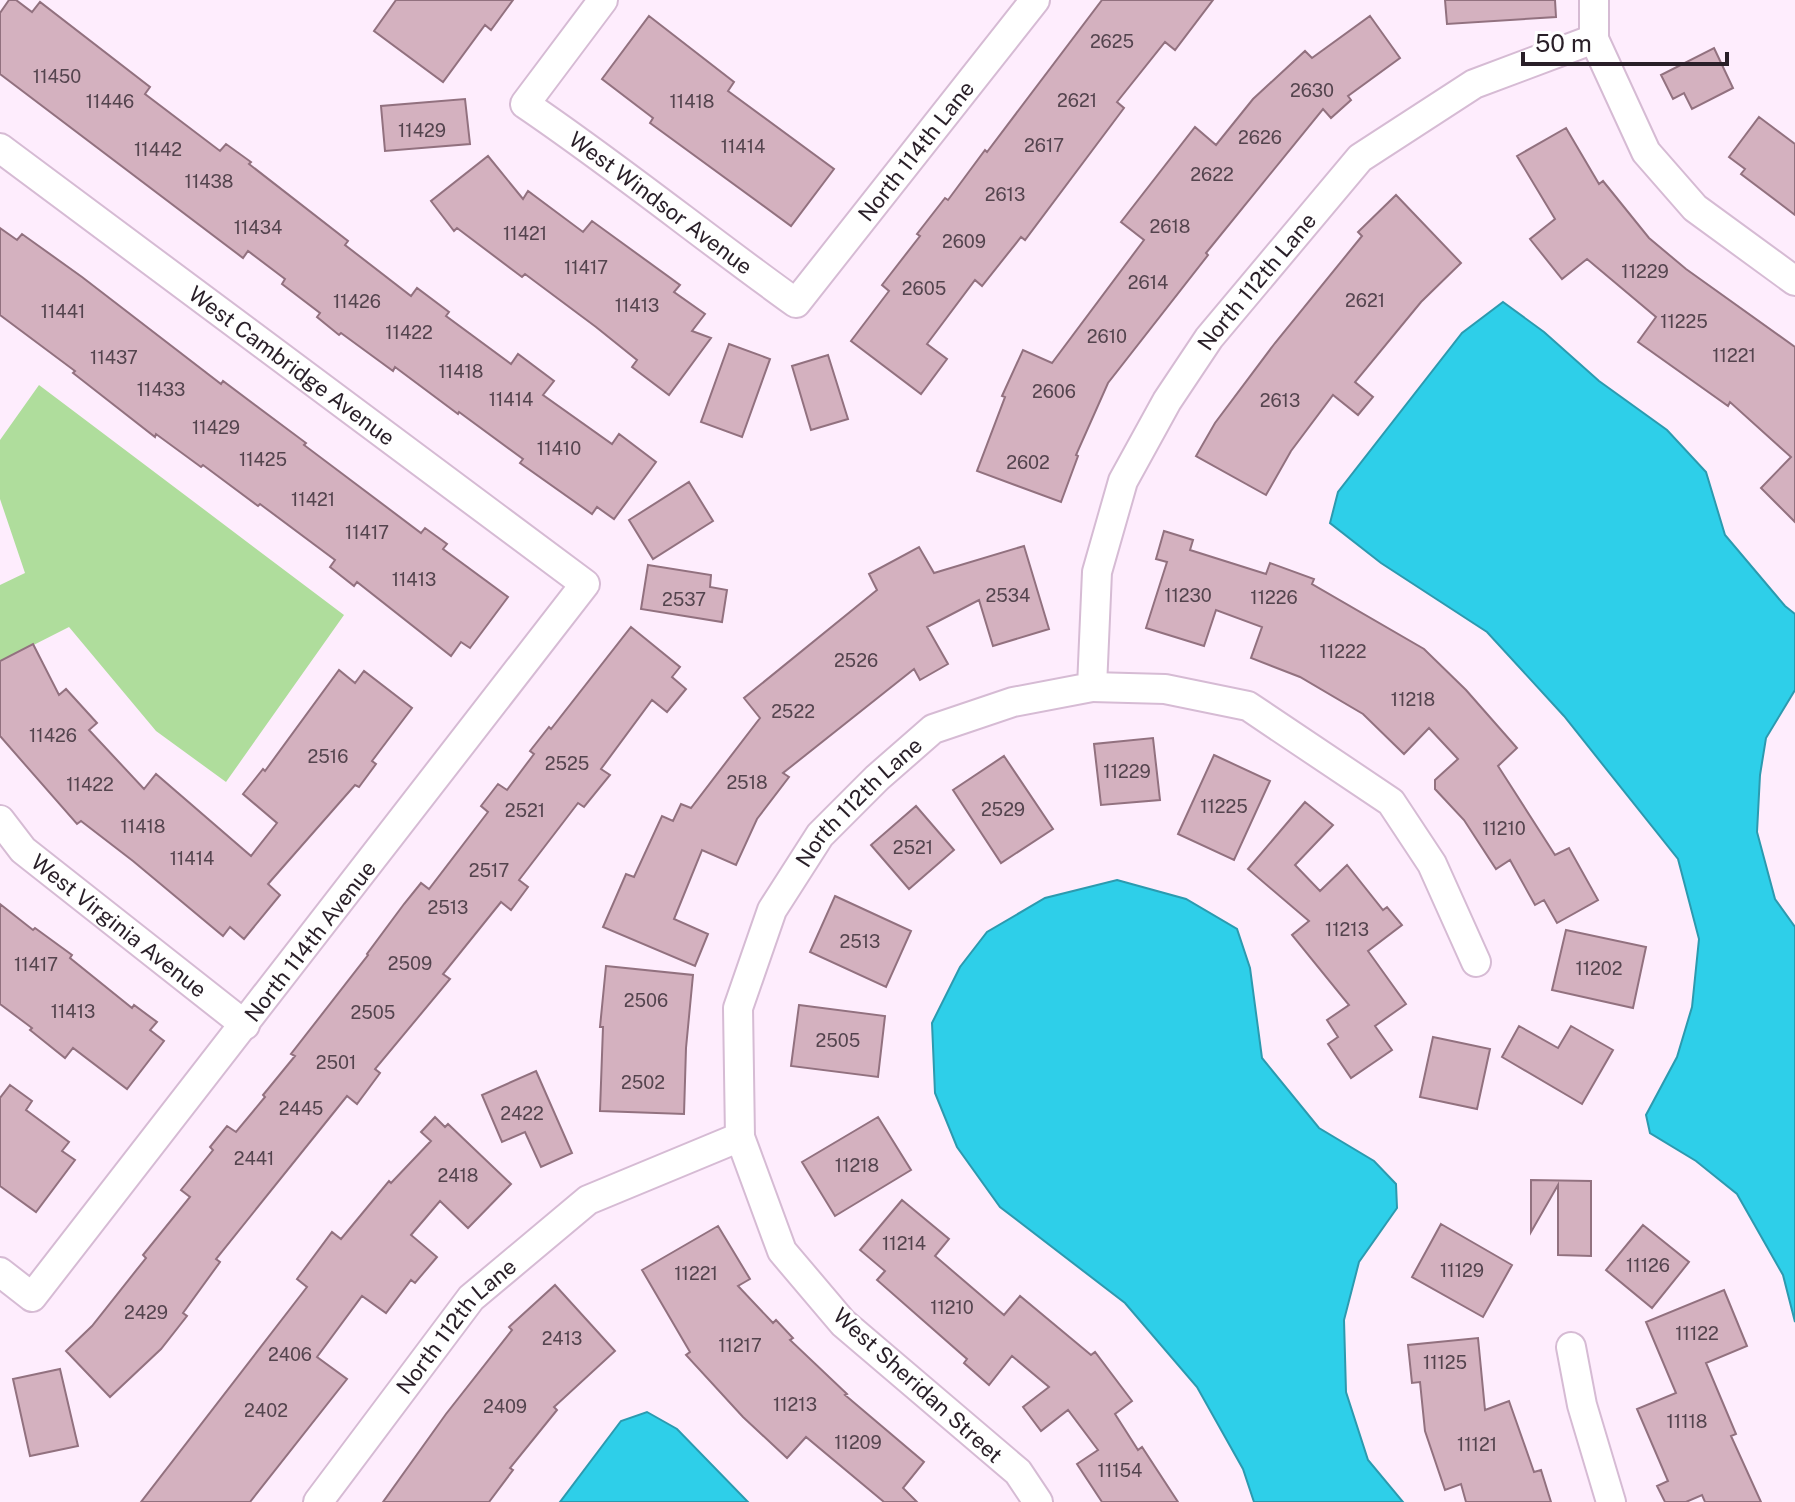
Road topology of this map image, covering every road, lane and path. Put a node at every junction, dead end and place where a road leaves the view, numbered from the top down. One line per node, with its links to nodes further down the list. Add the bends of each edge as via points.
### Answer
1 (603, 0): 7 (street, West Windsor Avenue, via 525,104)
2 (1594, 0): 4 (street)
3 (1032, 1): 7 (street, North 114th Lane)
4 (1594, 39): 6 (street, via 1646,152 1695,208); 9 (street, North 112th Lane, via 1474,84 1360,158 1209,338 1123,481 1097,572)
5 (0, 148): 8 (street, West Cambridge Avenue)
6 (1795, 281)
7 (796, 303)
8 (585, 584): 12 (street, North 114th Avenue)
9 (1092, 687): 11 (street, via 1165,689 1248,706 1391,802 1432,864); 13 (street, North 112th Lane, via 1013,702 933,729 820,835 772,910 738,1008)
10 (0, 820): 12 (street, West Virginia Avenue, via 23,850)
11 (1476, 962)
12 (245, 1025): 14 (street, North 114th Avenue, via 32,1297)
13 (740, 1137): 16 (street, North 112th Lane, via 588,1200 471,1298); 17 (street, West Sheridan Street, via 782,1251 843,1323 1018,1472)
14 (0, 1272)
15 (1571, 1347): 18 (street)
16 (318, 1502)
17 (1038, 1502)
18 (1611, 1502)

